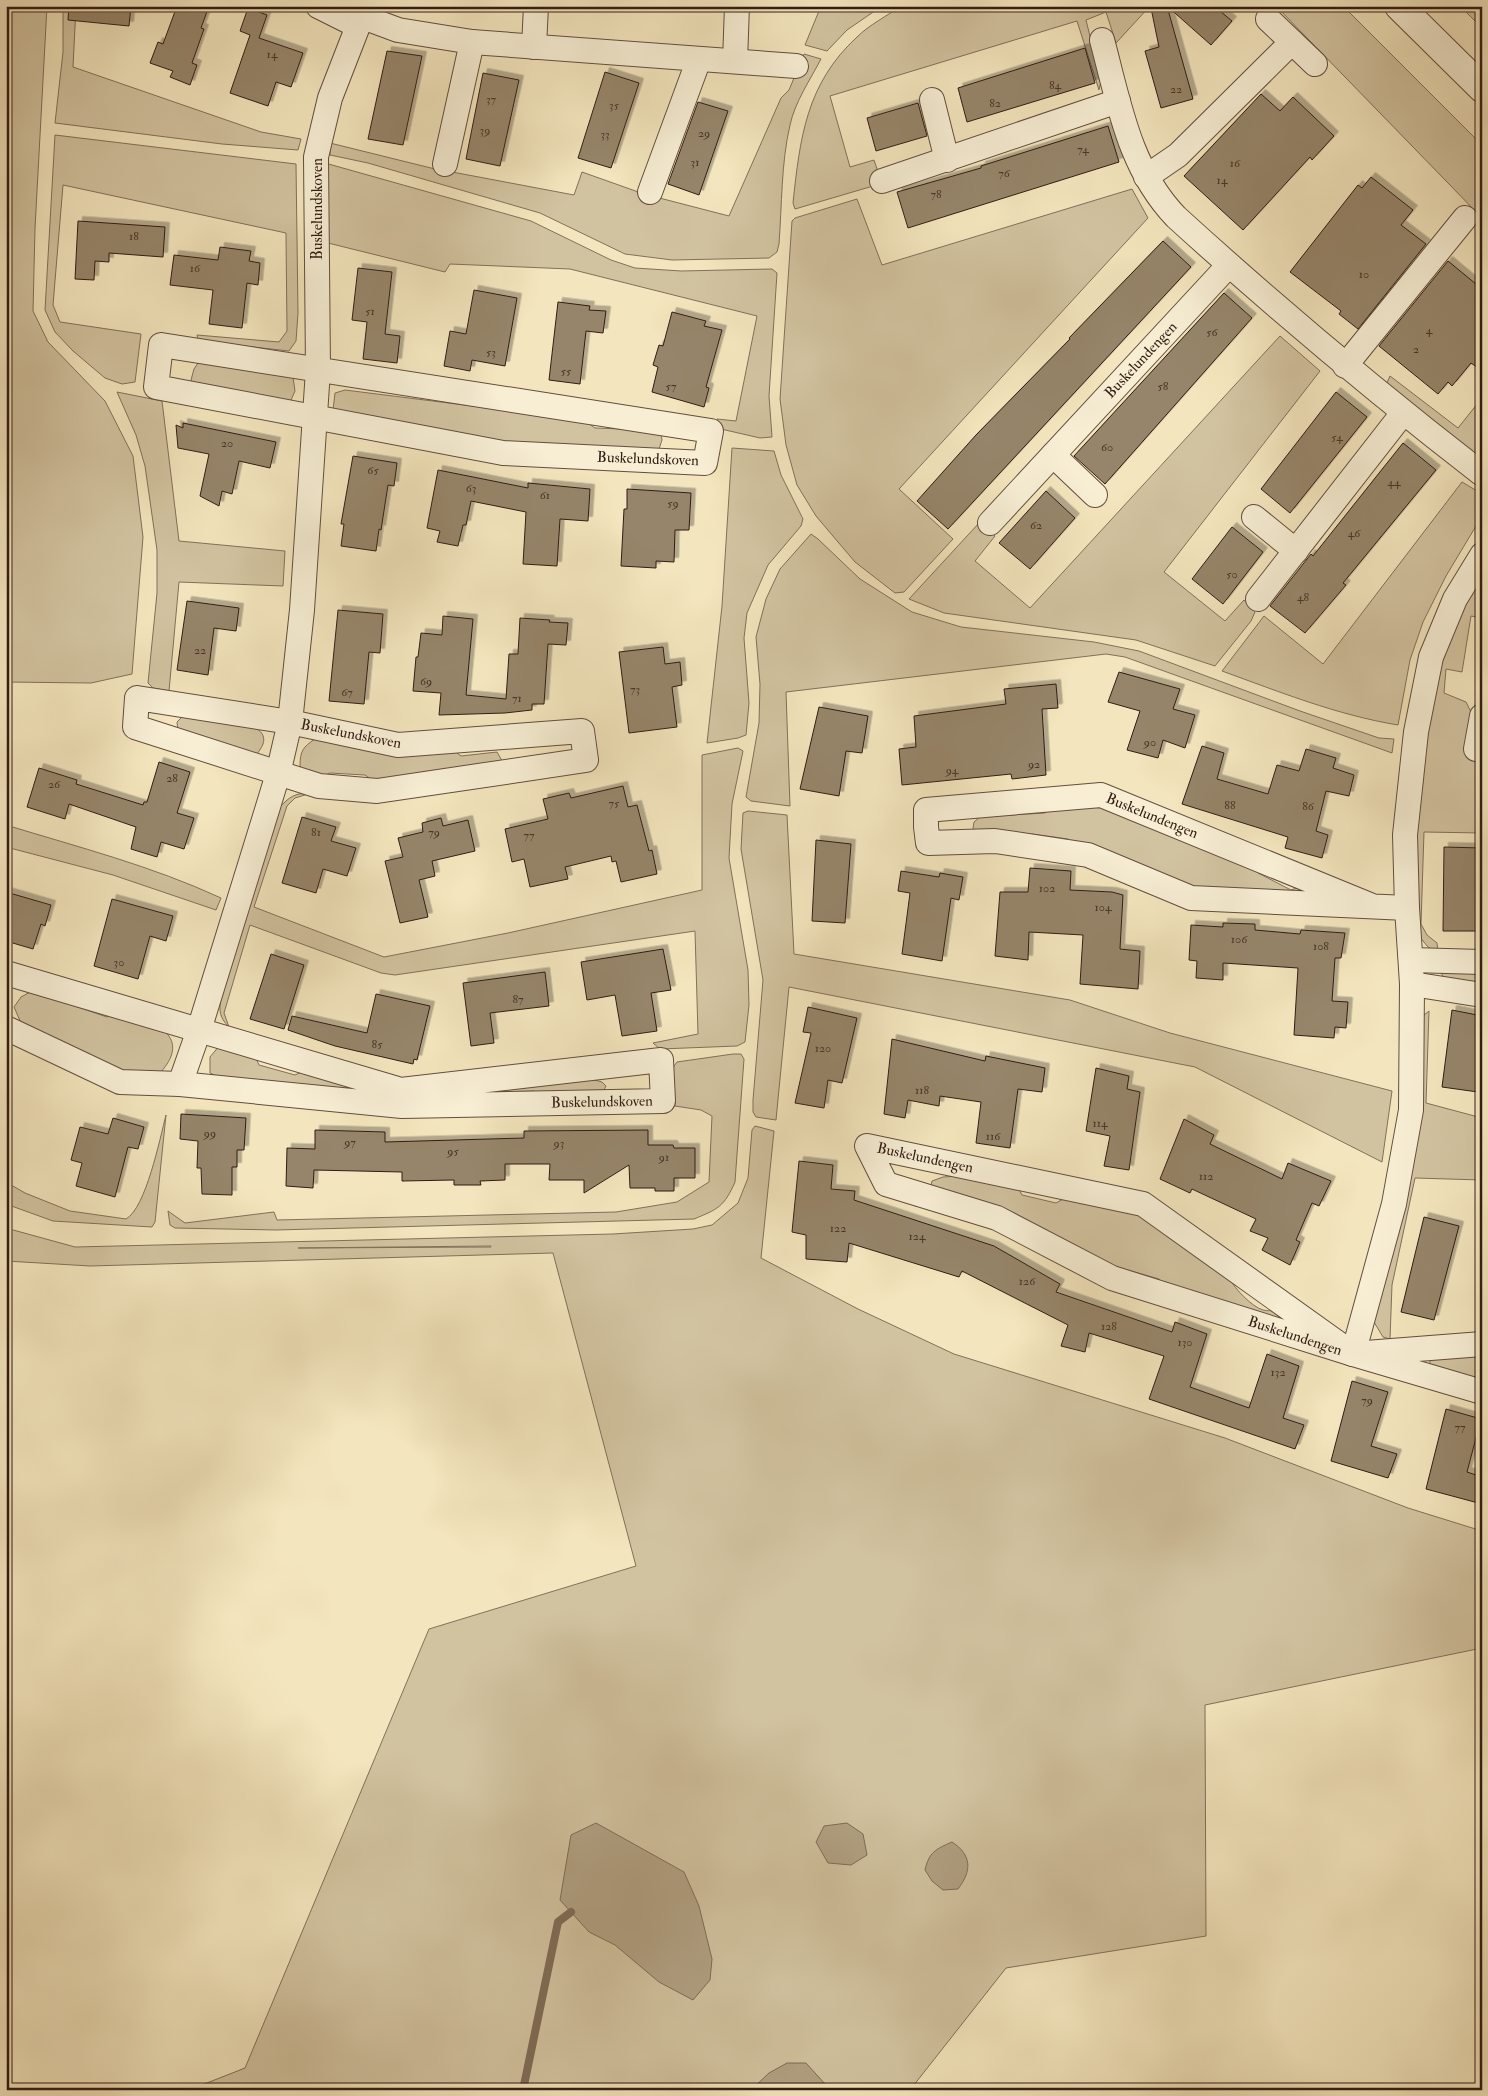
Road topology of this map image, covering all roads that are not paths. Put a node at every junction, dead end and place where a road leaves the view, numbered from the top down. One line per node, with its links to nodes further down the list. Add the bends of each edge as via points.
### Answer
1 (318, 6): 5 (street)
2 (536, 6): 10 (street)
3 (737, 6): 12 (street)
4 (1399, 6): 15 (street)
5 (363, 16): 8 (street, via 398,30); 26 (street, Buskelundskoven, via 330,98 316,157)
6 (1268, 19): 9 (street)
7 (1102, 40): 17 (street)
8 (472, 42): 10 (street); 19 (street)
9 (1292, 42): 13 (street); 20 (street, via 1178,156)
10 (534, 46): 11 (street)
11 (699, 59): 12 (street); 22 (street)
12 (735, 61): 14 (street)
13 (1315, 64)
14 (796, 66)
15 (1482, 88)
16 (932, 100): 18 (street)
17 (1118, 101): 18 (street); 20 (street, via 1134,153)
18 (947, 160): 21 (street)
19 (445, 164)
20 (1146, 177): 24 (street, via 1159,199)
21 (882, 181)
22 (650, 192)
23 (1465, 218): 25 (street)
24 (1229, 265): 25 (street); 29 (street, Buskelundengen)
25 (1345, 366): 27 (street)
26 (318, 370): 28 (street, Buskelundskoven); 28 (street, Buskelundskoven, via 161,345 156,387); 28 (street, Buskelundskoven, via 711,431 705,462 503,453)
27 (1403, 414): 30 (street); 34 (street)
28 (315, 418): 38 (street, Buskelundskoven, via 302,610)
29 (1053, 455): 31 (street); 33 (street, Buskelundengen)
30 (1482, 474)
31 (1095, 495)
32 (1254, 517): 34 (street)
33 (990, 522)
34 (1296, 551): 36 (street)
35 (1479, 567): 42 (street, Buskelundengen, via 1455,599 1431,657 1416,732 1405,835)
36 (1258, 599)
37 (1482, 716): 39 (street)
38 (290, 722): 40 (street, Buskelundskoven); 40 (street, Buskelundskoven, via 136,698 135,727); 40 (street, Buskelundskoven, via 398,745 582,731 586,760 378,790 318,786)
39 (1476, 749)
40 (278, 774): 49 (street, Buskelundskoven)
41 (1370, 906): 41 (street, Buskelundengen, via 1102,795 926,810 928,842 996,841 1088,855 1191,898); 42 (street, Buskelundengen)
42 (1407, 908): 43 (street, Buskelundengen)
43 (1411, 960): 44 (street); 46 (street, Buskelundengen)
44 (1482, 962)
45 (6, 973): 49 (street, Buskelundskoven)
46 (1412, 984): 47 (street); 52 (street, Buskelundengen, via 1411,1110 1394,1204)
47 (1482, 995)
48 (6, 1028): 50 (street, Buskelundskoven, via 120,1082)
49 (199, 1030): 50 (street, Buskelundskoven); 50 (street, Buskelundskoven, via 400,1090 661,1060 662,1101 402,1106)
50 (180, 1084)
51 (1482, 1344): 52 (street, Buskelundengen)
52 (1353, 1354): 52 (street, Buskelundengen, via 1143,1204 867,1146 886,1184 997,1218 1112,1278); 53 (street, Buskelundengen)
53 (1482, 1392)

